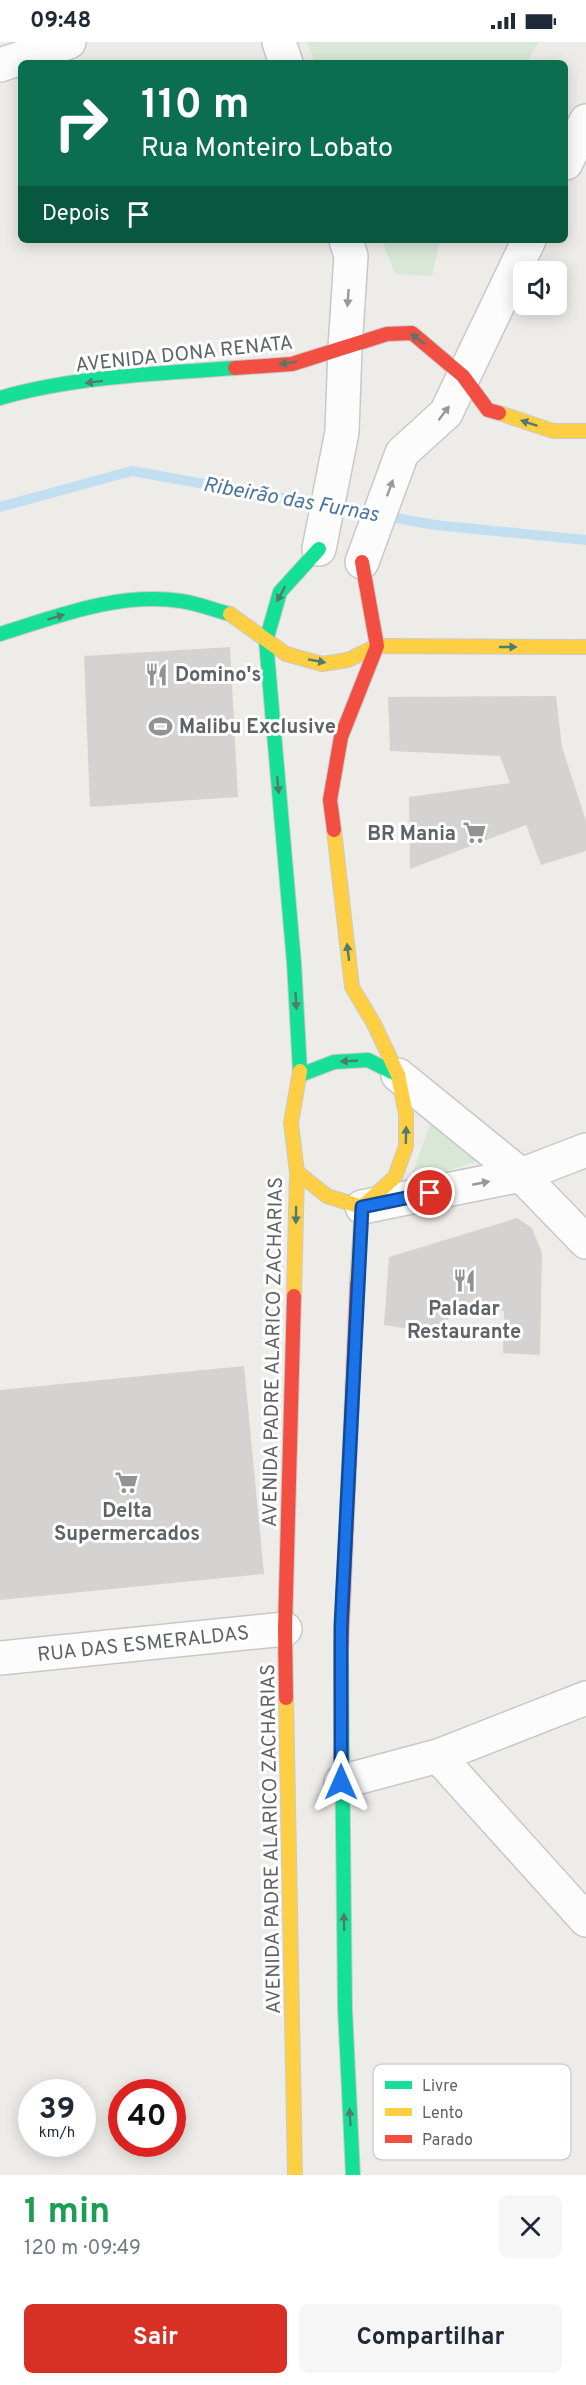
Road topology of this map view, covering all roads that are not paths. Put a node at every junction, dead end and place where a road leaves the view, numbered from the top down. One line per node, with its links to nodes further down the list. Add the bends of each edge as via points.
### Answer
1 (69, 42): 4 (street)
2 (279, 42): 3 (street)
3 (285, 60)
4 (0, 65)
5 (586, 121): 6 (street)
6 (568, 159)
7 (347, 243): 9 (street, one-way to 9, via 351,256)
8 (528, 243): 10 (street)
9 (345, 348): 10 (street, AVENIDA DONA RENATA, one-way to 9, via 412,333 387,334); 11 (street, AVENIDA DONA RENATA, one-way to 11, via 292,364 153,374 30,389); 13 (street, via 342,432)
10 (463, 376): 12 (street, AVENIDA DONA RENATA, one-way to 10, via 553,431 488,410); 14 (street, one-way to 10, via 402,453 446,413)
11 (0, 398)
12 (586, 431)
13 (318, 549): 16 (street, AVENIDA PADRE ALARICO ZACHARIAS, one-way to 16, via 280,592)
14 (362, 562): 17 (street)
15 (0, 634): 16 (street, one-way to 16, via 84,608 130,599 181,601 233,615)
16 (266, 641): 17 (street, one-way to 17, via 286,654 322,664 348,660); 19 (street, AVENIDA PADRE ALARICO ZACHARIAS, one-way to 19)
17 (377, 646): 18 (street, one-way to 18); 20 (street, one-way to 17, via 352,987 330,800 341,737)
18 (586, 647)
19 (300, 1075): 20 (street, one-way to 19, via 368,1060 334,1062); 22 (street, AVENIDA PADRE ALARICO ZACHARIAS, via 291,1123)
20 (398, 1075): 23 (street); 24 (street, one-way to 20, via 396,1176 406,1146 406,1114)
21 (586, 1150): 23 (street)
22 (297, 1172): 24 (street, via 327,1196); 26 (street, AVENIDA PADRE ALARICO ZACHARIAS, one-way to 26)
23 (521, 1175): 24 (street, one-way to 23); 25 (street)
24 (362, 1207): 30 (street, via 341,1626)
25 (586, 1242)
26 (285, 1629): 27 (street, RUA DAS ESMERALDAS); 32 (street, AVENIDA PADRE ALARICO ZACHARIAS)
27 (0, 1658)
28 (586, 1698): 29 (street)
29 (438, 1756): 30 (street); 31 (street)
30 (341, 1782): 33 (street, one-way to 30)
31 (586, 1920)
32 (295, 2175)
33 (353, 2175)

